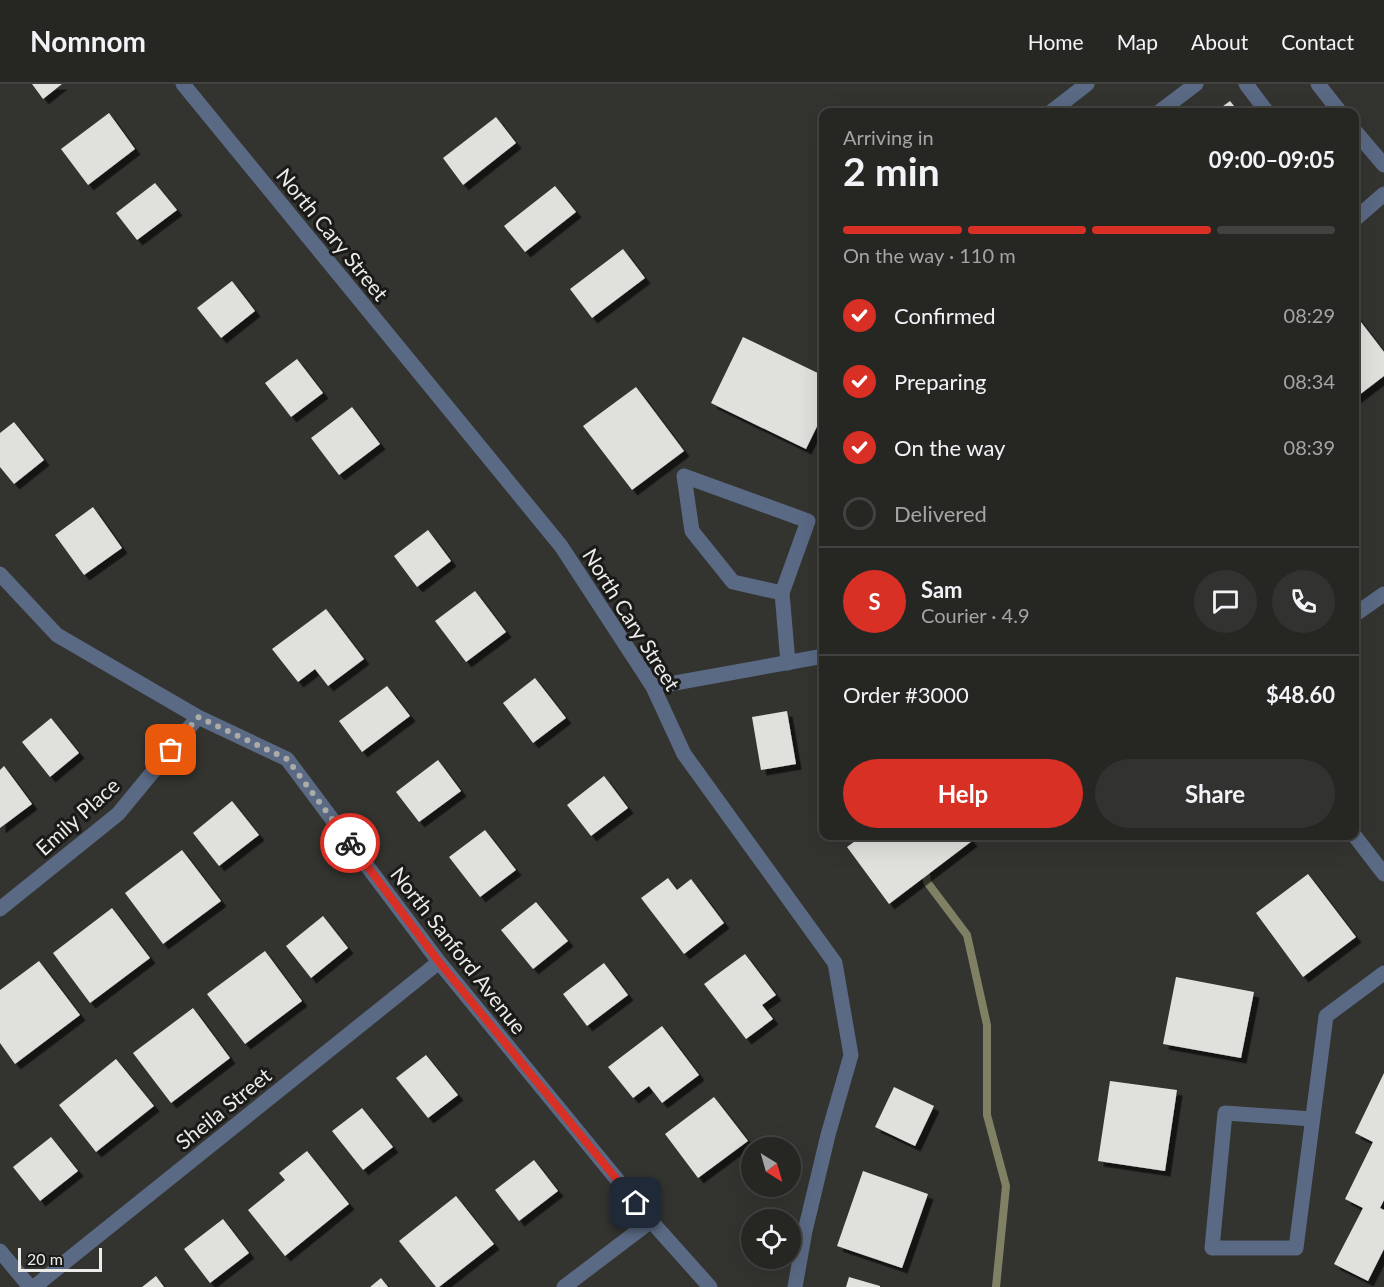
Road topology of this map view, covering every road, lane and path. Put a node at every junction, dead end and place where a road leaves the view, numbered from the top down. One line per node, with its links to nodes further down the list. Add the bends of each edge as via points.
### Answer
1 (183, 84): 20 (street, North Cary Street, via 561,546)
2 (1087, 84): 6 (street)
3 (1196, 84): 7 (street)
4 (1246, 84): 8 (street)
5 (1318, 84): 9 (street)
6 (1056, 108)
7 (1164, 108)
8 (1264, 108)
9 (1337, 108)
10 (1359, 136): 11 (street)
11 (1384, 165)
12 (1384, 194): 13 (street)
13 (1359, 216)
14 (0, 574): 21 (street, North Sanford Avenue, via 57,635)
15 (782, 593): 15 (street, via 808,521 684,476 692,531 733,582); 19 (street)
16 (1384, 594): 17 (street)
17 (1359, 612)
18 (819, 657): 19 (street)
19 (788, 663): 20 (street)
20 (653, 687): 33 (street, North Cary Street, via 684,754 835,963 851,1055 828,1135)
21 (198, 717): 24 (street, Emily Place, via 118,814); 25 (street, North Sanford Avenue, via 287,759)
22 (1358, 840): 23 (street)
23 (1384, 874)
24 (0, 909)
25 (439, 962): 28 (street, North Sanford Avenue); 30 (street, Sheila Street)
26 (1384, 973): 27 (street, via 1326,1016)
27 (1312, 1119): 27 (street, via 1296,1248 1212,1248 1225,1113)
28 (651, 1221): 31 (street); 32 (street, North Sanford Avenue)
29 (0, 1251): 30 (street)
30 (32, 1287)
31 (564, 1287)
32 (710, 1287)
33 (795, 1287)

